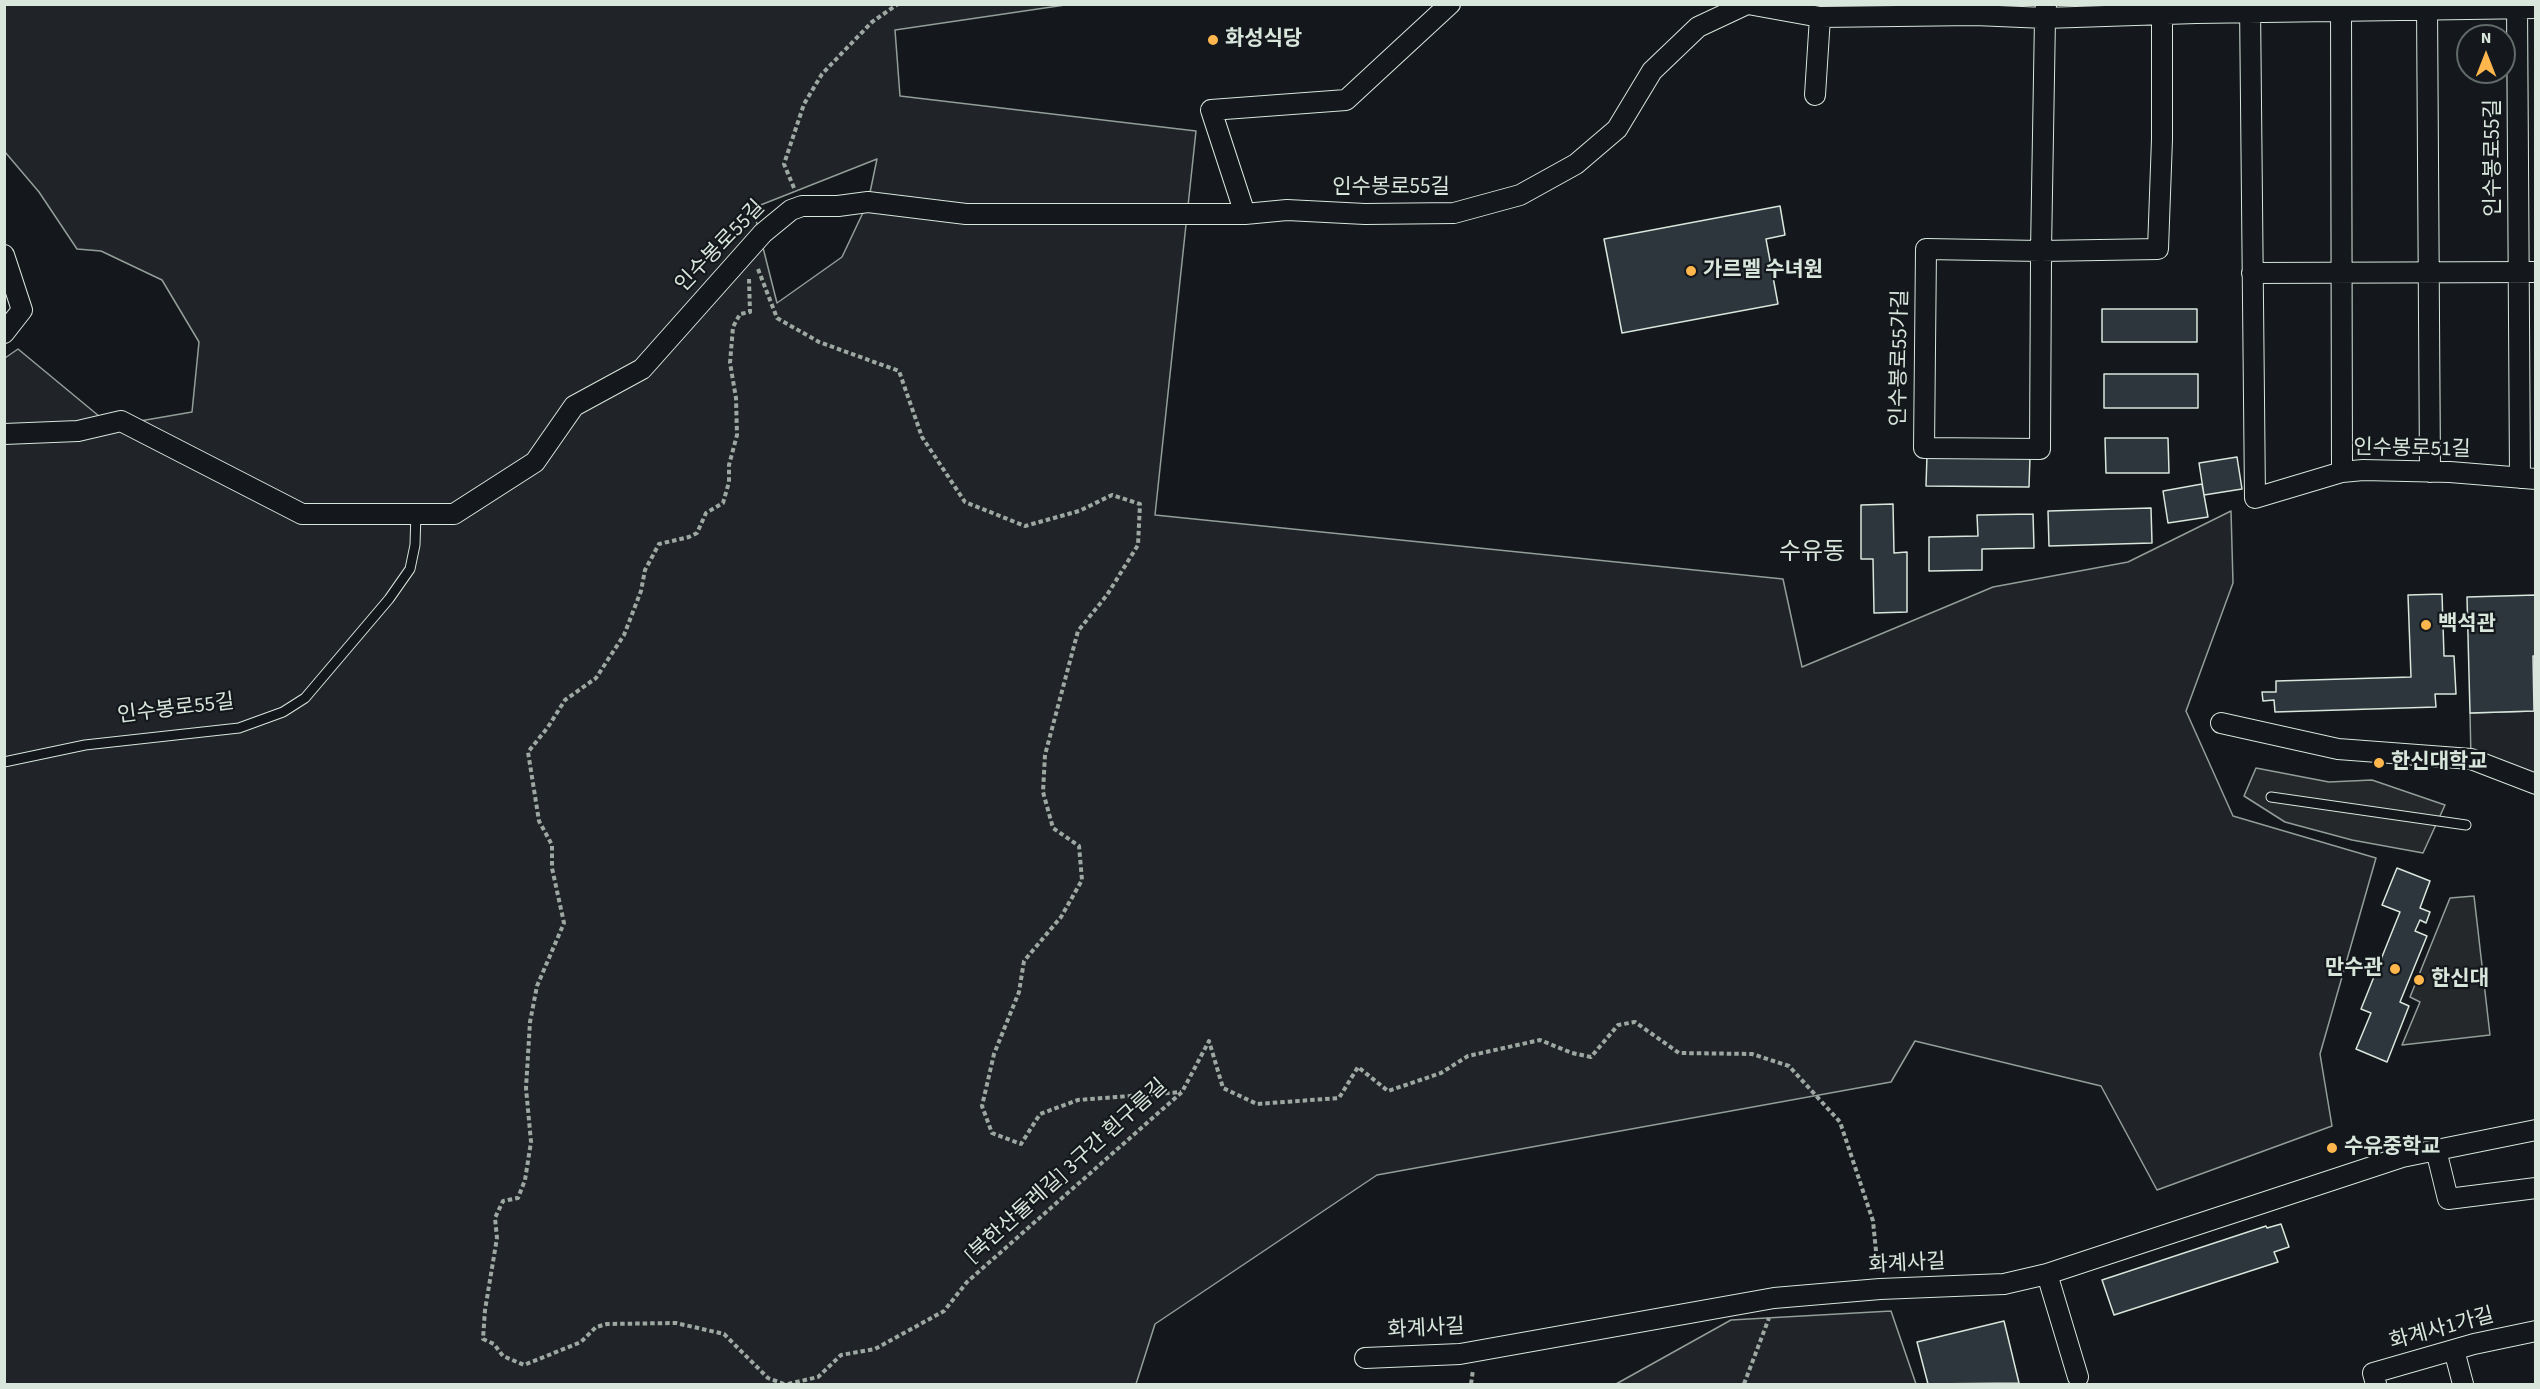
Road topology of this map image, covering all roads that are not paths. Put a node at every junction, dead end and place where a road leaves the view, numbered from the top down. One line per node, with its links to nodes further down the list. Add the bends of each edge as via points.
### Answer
1 (1450, 4): 12 (street, via 1346,100 1211,110)
2 (1747, 4): 10 (street, 인수봉로55길); 12 (street, 인수봉로55길, via 1698,27 1652,71 1617,129 1576,164 1520,195 1454,213 1287,210)
3 (2427, 7): 4 (street, 인수봉로55길); 6 (street, 인수봉로55길); 18 (street)
4 (2523, 7): 15 (street, 인수봉로55길)
5 (2250, 8): 6 (street, 인수봉로55길); 7 (street, 인수봉로55길); 16 (street)
6 (2341, 8): 17 (street)
7 (2162, 9): 9 (street, 인수봉로55길); 13 (street, 인수봉로55가길, via 2158,249)
8 (1975, 10): 9 (street, 인수봉로55길); 10 (street, 인수봉로55길)
9 (2046, 11): 13 (street, 인수봉로55가길)
10 (1821, 16): 11 (street)
11 (1815, 95)
12 (1245, 214): 24 (street, 인수봉로55길, via 966,214 868,202 802,206 763,233 642,369 574,406 535,462 454,514)
13 (2041, 250): 13 (street, 인수봉로55가길, via 2040,449 1924,448 1926,249)
14 (4, 255): 19 (street, via 22,310)
15 (2527, 272): 18 (street); 23 (street, 인수봉로55길)
16 (2252, 273): 17 (street); 21 (street, 인수봉로51길, via 2255,498)
17 (2341, 273): 18 (street); 21 (street)
18 (2429, 273): 22 (street)
19 (4, 333)
20 (4, 434): 24 (street, 인수봉로55길, via 78,431 121,421 302,513)
21 (2342, 472): 22 (street, 인수봉로51길)
22 (2430, 472): 23 (street, 인수봉로51길)
23 (2528, 479)
24 (416, 512): 26 (lane, 인수봉로55길, via 410,568 390,599 305,698 283,712 239,728 85,745)
25 (2221, 723): 27 (street, via 2338,748 2471,759)
26 (4, 762)
27 (2535, 784)
28 (2271, 797): 29 (lane)
29 (2466, 825)
30 (2535, 1130): 31 (street, 화계사길)
31 (2436, 1150): 32 (street, via 2448,1199); 33 (street, 화계사길, via 2402,1157)
32 (2535, 1188)
33 (2047, 1274): 36 (street, 화계사길, via 2004,1284 1774,1298 1460,1354); 37 (street)
34 (2535, 1331): 35 (street, 화계사1가길)
35 (2454, 1350): 38 (street, 화계사1가길, via 2373,1373); 39 (street)
36 (1365, 1358)
37 (2078, 1377)
38 (2376, 1384)
39 (2463, 1384)

